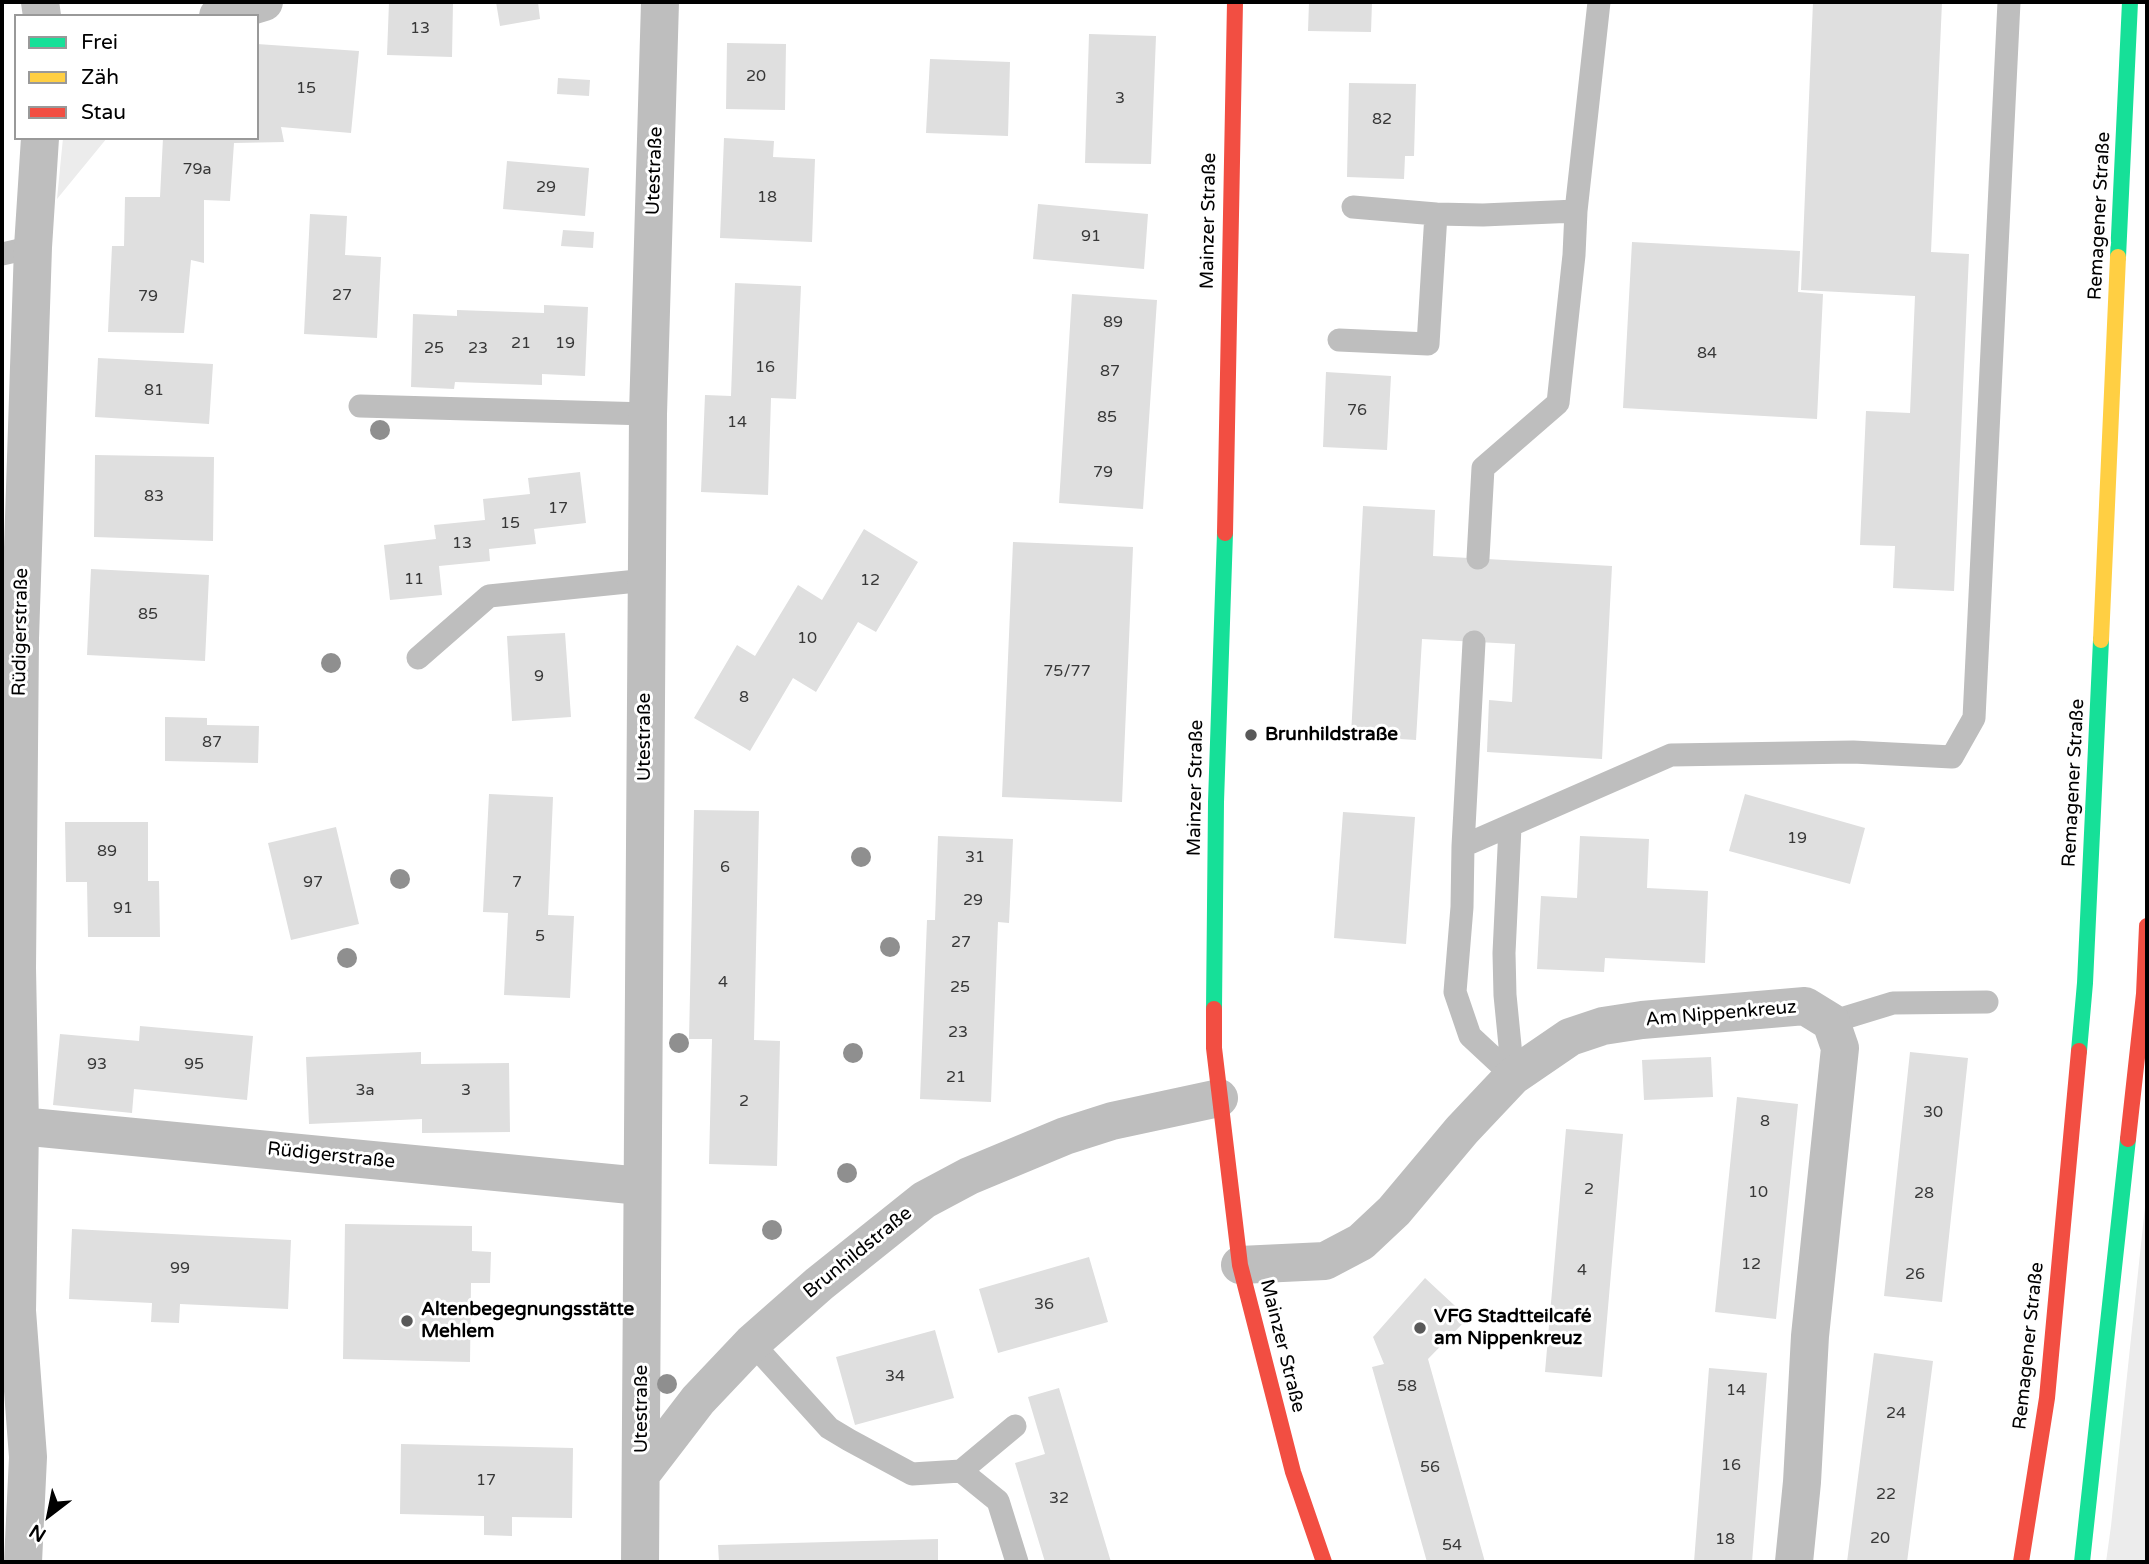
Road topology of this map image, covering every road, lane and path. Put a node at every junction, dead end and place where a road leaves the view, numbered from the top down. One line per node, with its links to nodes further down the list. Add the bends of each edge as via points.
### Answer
1 (264, 2): 7 (street)
2 (660, 2): 15 (street, Utestraße)
3 (1235, 2): 27 (main road, Mainzer Straße, via 1216,802 1214,1048)
4 (1599, 2): 10 (lane)
5 (2009, 2): 20 (lane, via 1974,718 1952,757 1853,752 1671,755)
6 (2130, 2): 40 (main road, Remagener Straße, via 2085,983 2047,1398)
7 (225, 14)
8 (40, 140): 12 (street, Rüdigerstraße)
9 (1353, 207): 11 (lane)
10 (1576, 211): 11 (lane); 16 (lane, via 1558,402 1483,468)
11 (1436, 214): 13 (lane, via 1427,344)
12 (17, 250): 22 (street, Rüdigerstraße, via 20,638)
13 (1339, 340)
14 (360, 406): 15 (lane)
15 (648, 414): 17 (street, Utestraße)
16 (1478, 558)
17 (647, 580): 19 (lane, via 489,596); 29 (street, Utestraße)
18 (1474, 642): 21 (lane)
19 (418, 658)
20 (1510, 827): 21 (lane); 26 (lane, via 1504,953)
21 (1463, 846): 26 (lane, via 1455,992 1470,1037)
22 (10, 876): 28 (street, Rüdigerstraße)
23 (2147, 926): 41 (main road, via 2144,994)
24 (1987, 1002): 25 (lane, via 1893,1003)
25 (1830, 1022): 26 (street, Am Nippenkreuz, via 1805,1006 1603,1026 1570,1037); 39 (street, via 1840,1048 1810,1336)
26 (1513, 1076): 30 (street, Am Nippenkreuz, via 1394,1211 1360,1242 1325,1261)
27 (1219, 1098): 30 (main road, Mainzer Straße); 31 (street, Brunhildstraße, via 1088,1128 969,1176 906,1213)
28 (20, 1126): 29 (street, Rüdigerstraße); 35 (street, Rüdigerstraße, via 17,1311 28,1457)
29 (641, 1186): 34 (street, Utestraße)
30 (1240, 1265): 38 (main road, Mainzer Straße, via 1293,1472)
31 (752, 1343): 33 (lane, via 829,1428 912,1474); 34 (street, Brunhildstraße, via 698,1400)
32 (1015, 1426): 33 (lane)
33 (961, 1471): 37 (lane, via 998,1501)
34 (642, 1473): 36 (street)
35 (23, 1562)
36 (640, 1562)
37 (1017, 1562)
38 (1324, 1562)
39 (1794, 1562)
40 (2021, 1562)
41 (2082, 1562)

